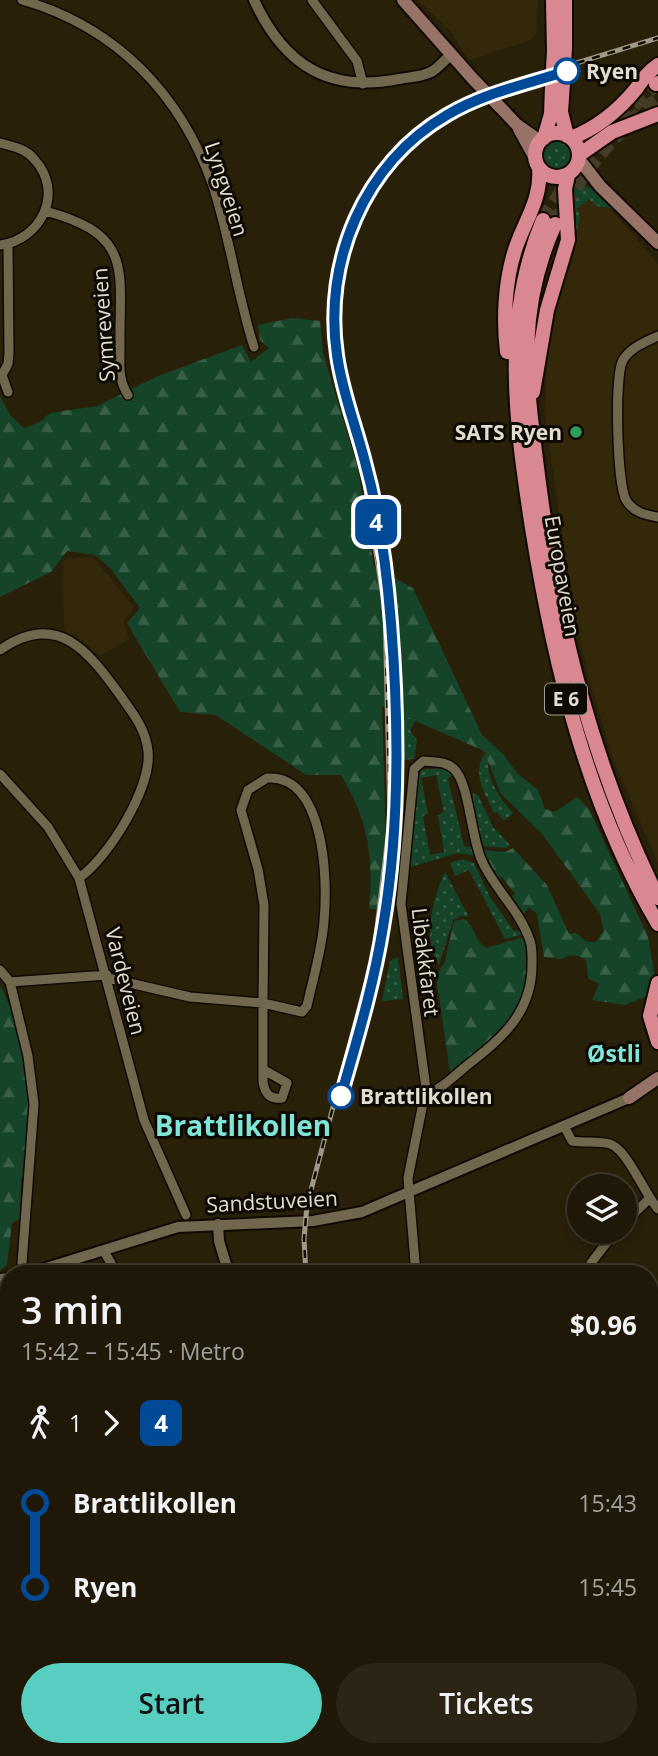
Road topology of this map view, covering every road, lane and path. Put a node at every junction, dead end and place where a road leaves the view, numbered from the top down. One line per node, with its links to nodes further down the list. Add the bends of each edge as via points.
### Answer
1 (22, 0): 25 (street, Lyngveien, via 99,33 136,62 174,106 213,187)
2 (254, 0): 10 (street, via 270,31 297,60 330,78)
3 (312, 0): 10 (street, via 357,61)
4 (403, 0): 8 (main road)
5 (552, 0): 7 (highway, E 6)
6 (565, 0): 7 (highway, E 6)
7 (559, 49): 11 (highway, E 6, bridge)
8 (451, 55): 10 (street, via 424,75); 13 (main road, bridge)
9 (658, 65): 14 (highway, via 598,126)
10 (363, 84)
11 (557, 85): 14 (highway, E 6); 15 (highway, E 6)
12 (658, 114): 17 (highway, E 6, via 604,135)
13 (517, 125): 15 (main road); 18 (main road)
14 (569, 137): 15 (highway, via 553,134); 17 (highway, E 6)
15 (542, 139): 18 (highway, E 6)
16 (0, 143): 21 (street, via 25,152 41,169 48,197)
17 (579, 157): 19 (highway, E 6); 20 (main road)
18 (537, 163): 19 (highway, via 550,176); 28 (highway, E 6, via 537,199 513,258 506,306 506,347)
19 (570, 173): 20 (main road); 29 (highway, E 6, via 565,188 568,240 543,328)
20 (600, 186): 22 (main road)
21 (46, 211): 23 (street, via 33,231); 27 (street, Symreveien, via 89,226 113,247 119,269 120,375)
22 (658, 243)
23 (4, 244): 26 (street, via 9,353 2,375)
24 (658, 336): 30 (street, via 629,352 622,361 618,387 623,493 636,511)
25 (254, 347)
26 (8, 392)
27 (128, 395)
28 (516, 401): 29 (highway, Europaveien / E 6, via 517,309 527,260 549,222 529,311 525,357); 35 (highway, Europaveien / E 6, via 542,590 565,693 609,823)
29 (530, 409): 34 (highway, Europaveien / E 6, via 554,588 578,691 620,817)
30 (658, 517)
31 (0, 650): 33 (street, via 22,637 39,634 84,648 146,738 149,767 138,799 96,862)
32 (0, 774): 33 (street, Vardeveien, via 48,827)
33 (79, 878): 37 (street, Vardeveien)
34 (658, 898)
35 (658, 925)
36 (0, 970): 38 (street)
37 (108, 976): 38 (street); 40 (street, via 190,997); 54 (street, Vardeveien, via 147,1127)
38 (10, 982): 58 (street, via 29,1056 34,1104)
39 (658, 983): 43 (highway, via 650,1016)
40 (263, 1003): 40 (street, via 264,905 241,810 252,786 278,778 297,787 311,811 324,865 324,923 306,1010 290,1012); 44 (street)
41 (658, 1011): 42 (highway)
42 (658, 1024)
43 (658, 1042)
44 (264, 1070)
45 (658, 1077): 48 (main road, Sandstuveien)
46 (658, 1087): 48 (main road, Sandstuveien)
47 (426, 1095): 47 (street, Libakkfaret, via 401,904 415,765 423,761 447,764 462,783 472,835 487,872 526,930 532,948 524,1008 500,1040); 50 (street, Libakkfaret, via 408,1178)
48 (629, 1098): 49 (street, Sandstuveien)
49 (564, 1126): 50 (street, Sandstuveien); 51 (street, via 572,1141 610,1144 623,1151)
50 (409, 1194): 55 (street, Sandstuveien, via 332,1219); 63 (street, Libakkfaret)
51 (649, 1199): 52 (street); 53 (street)
52 (658, 1209)
53 (637, 1210)
54 (186, 1215)
55 (218, 1224): 57 (street, Sandstuveien, via 162,1230); 62 (street)
56 (606, 1244): 59 (street)
57 (104, 1251): 60 (street, Sandstuveien); 61 (street)
58 (22, 1263)
59 (591, 1263)
60 (57, 1265)
61 (112, 1265)
62 (226, 1265)
63 (415, 1265)

